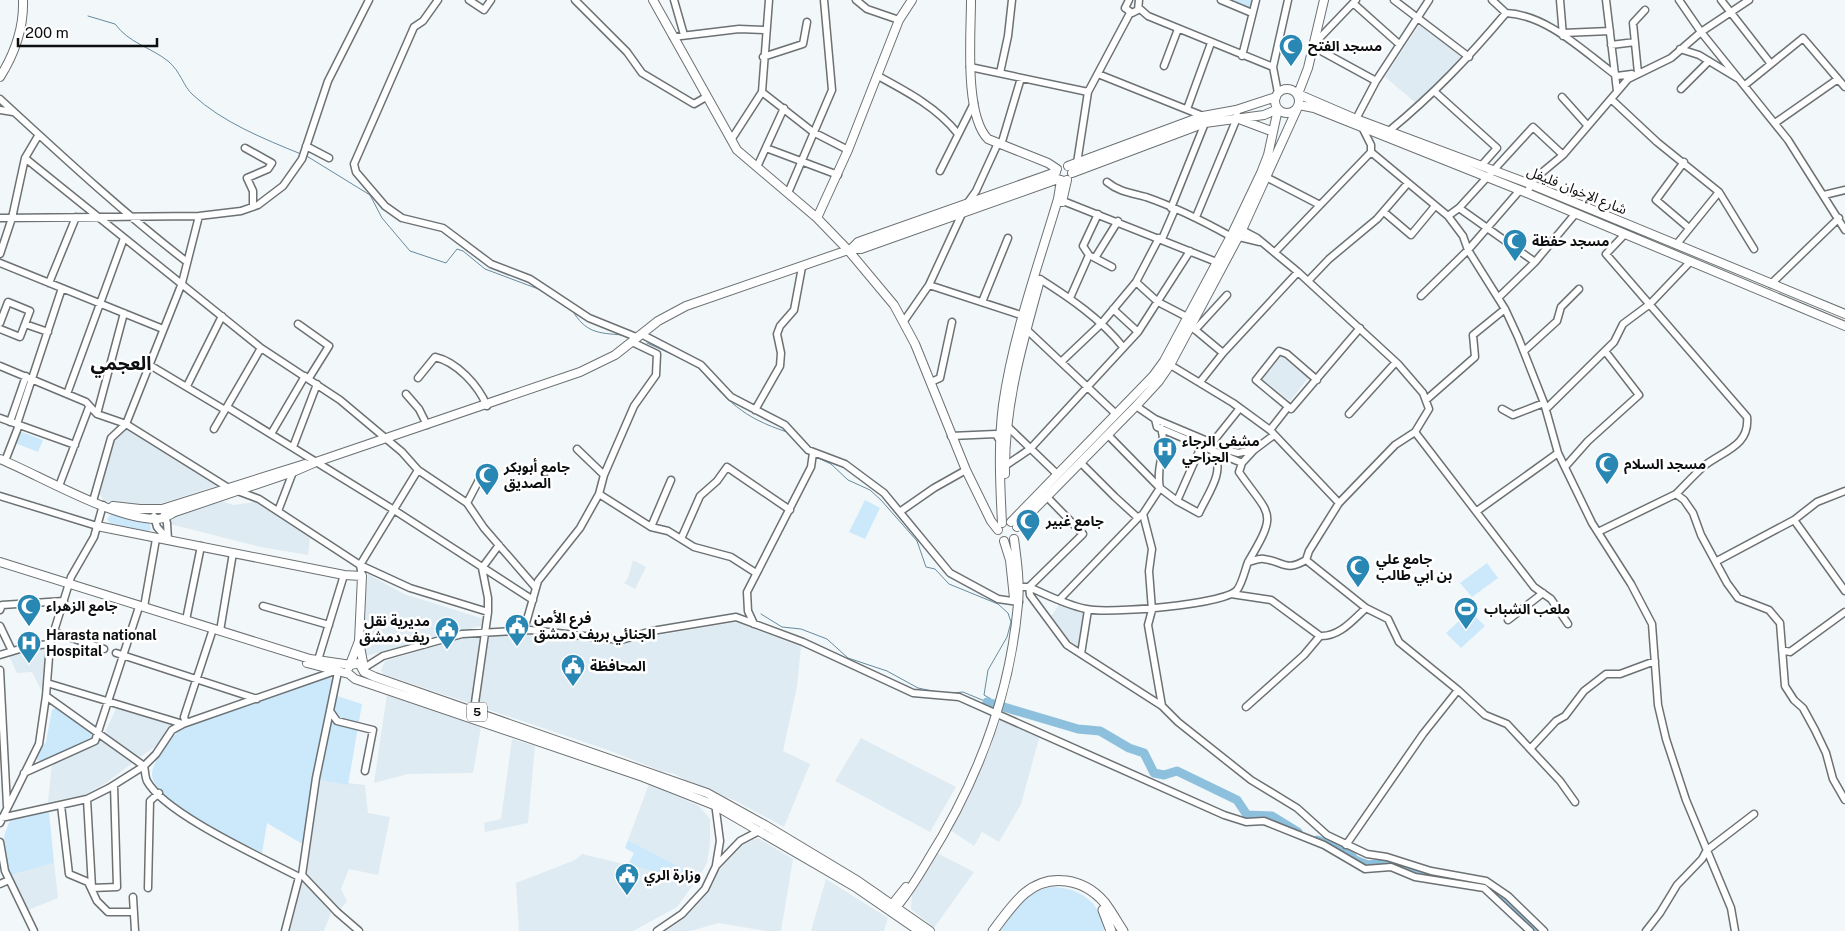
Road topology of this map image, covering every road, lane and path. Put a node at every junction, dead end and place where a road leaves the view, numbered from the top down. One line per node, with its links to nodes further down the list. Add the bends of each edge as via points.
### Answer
1 (23, 0): 58 (main road, via 20,38)
2 (369, 0): 109 (street, via 328,81)
3 (438, 0): 218 (street, via 423,21 414,27 351,168 385,206 402,218 442,228 491,264 530,279 590,318)
4 (470, 0): 5 (street, via 484,10)
5 (491, 0)
6 (574, 0): 82 (street, via 650,78 694,104)
7 (653, 0): 47 (main road)
8 (674, 0): 46 (street)
9 (769, 0): 42 (street)
10 (824, 0): 101 (street, via 832,90)
11 (856, 0): 32 (street)
12 (867, 0): 32 (street)
13 (912, 0): 39 (main road)
14 (971, 0): 62 (main road)
15 (1012, 0): 64 (street)
16 (1117, 0): 29 (street)
17 (1221, 0): 35 (street)
18 (1256, 0): 35 (street)
19 (1288, 0): 63 (street)
20 (1324, 0): 51 (main road)
21 (1394, 0): 38 (street)
22 (1429, 0): 38 (street)
23 (1492, 0): 36 (street)
24 (1560, 0): 45 (street)
25 (1606, 0): 43 (street)
26 (1679, 0): 44 (street)
27 (1721, 0): 37 (street)
28 (1749, 0): 37 (street)
29 (1127, 2): 34 (street, via 1126,10)
30 (1355, 2): 50 (street); 51 (street)
31 (1137, 3): 34 (street, via 1136,12); 41 (street, via 1148,16)
32 (867, 9): 39 (street)
33 (1645, 10): 48 (street, via 1633,23)
34 (1130, 13): 66 (street)
35 (1252, 13): 54 (street)
36 (1506, 13): 45 (street, via 1523,14); 56 (street)
37 (1730, 13): 44 (street); 59 (street)
38 (1416, 18): 50 (street); 56 (street)
39 (899, 20): 68 (main road)
40 (806, 22): 55 (street, via 803,44)
41 (1178, 29): 49 (street); 61 (street)
42 (765, 30): 46 (street, via 739,29); 55 (street)
43 (1610, 31): 45 (street); 52 (street)
44 (1701, 32): 53 (street); 73 (street)
45 (1563, 34): 67 (street)
46 (684, 36): 47 (street)
47 (673, 37): 82 (main road)
48 (1635, 42): 52 (street); 65 (street)
49 (1211, 43): 54 (street); 89 (street)
50 (1399, 44): 72 (street)
51 (1312, 46): 72 (street); 80 (main road)
52 (1611, 46): 67 (street)
53 (1680, 49): 57 (street); 65 (street, via 1671,58)
54 (1242, 56): 63 (street)
55 (764, 57): 77 (street)
56 (1469, 57): 79 (street)
57 (1709, 60): 73 (street); 75 (street)
58 (8, 61): 60 (main road); 69 (main road)
59 (1771, 64): 71 (street, via 1803,38); 73 (street)
60 (0, 66)
61 (1164, 66)
62 (970, 67): 64 (street); 86 (main road)
63 (1273, 67): 81 (street)
64 (1000, 73): 70 (street)
65 (1638, 73): 67 (street, via 1621,77); 76 (street)
66 (1098, 74): 78 (street); 89 (street)
67 (1614, 75): 76 (street)
68 (878, 76): 102 (street, via 910,92 951,124); 108 (main road)
69 (0, 77)
70 (1021, 78): 78 (street); 105 (street)
71 (1838, 79): 74 (street); 96 (street)
72 (1376, 81): 95 (street)
73 (1743, 83): 96 (street)
74 (1845, 87)
75 (1681, 89)
76 (1617, 91): 85 (street)
77 (762, 92): 88 (street); 104 (street)
78 (1088, 92): 116 (street)
79 (1435, 92): 100 (street); 117 (street, via 1497,148)
80 (1298, 94): 81 (main road, via 1286,89); 87 (main road); 95 (main road, شارع الإخوان فليفل)
81 (1277, 95): 90 (main road); 93 (main road)
82 (706, 97): 104 (main road)
83 (0, 98): 92 (street)
84 (1562, 98): 97 (street)
85 (1611, 99): 97 (street); 115 (street)
86 (974, 102): 102 (street); 105 (main road, via 981,133 988,140)
87 (1298, 107): 90 (main road, via 1288,113); 98 (main road, شارع الإخوان فليفل, via 1314,108); 123 (main road)
88 (784, 108): 101 (street); 107 (street)
89 (1187, 109): 94 (street)
90 (1278, 109): 93 (main road, via 1264,115); 99 (main road)
91 (0, 110): 92 (street)
92 (16, 114): 103 (street)
93 (1236, 114): 94 (main road); 99 (main road); 152 (street)
94 (1204, 119): 116 (main road); 121 (main road); 138 (street)
95 (1356, 119): 100 (main road, شارع الإخوان فليفل)
96 (1775, 123): 132 (street)
97 (1588, 126): 111 (street)
98 (1363, 128): 110 (street); 124 (main road, شارع الإخوان فليفل)
99 (1271, 131): 158 (main road, via 1268,155)
100 (1389, 131): 117 (main road, شارع الإخوان فليفل)
101 (814, 132): 108 (street); 114 (street)
102 (958, 134): 119 (street)
103 (38, 136): 112 (street); 144 (street)
104 (731, 140): 118 (main road, via 737,150)
105 (1000, 144): 121 (main road, via 1048,163); 134 (street)
106 (245, 148): 136 (street, via 272,163 268,169 248,178)
107 (766, 148): 114 (street); 118 (street)
108 (848, 150): 122 (main road)
109 (304, 152): 113 (street); 136 (street, via 283,186)
110 (1371, 152): 126 (street); 135 (street)
111 (1563, 155): 120 (street, via 1533,127); 127 (street)
112 (25, 158): 148 (street); 150 (street)
113 (329, 158)
114 (802, 160): 122 (street); 131 (street)
115 (1684, 162): 130 (street); 156 (street, via 1656,200)
116 (1077, 163): 121 (main road)
117 (1481, 166): 120 (main road, شارع الإخوان فليفل)
118 (757, 167): 131 (main road)
119 (940, 171)
120 (1494, 171): 124 (street); 127 (main road, شارع الإخوان فليفل)
121 (1063, 174): 133 (main road); 134 (main road); 141 (main road); 203 (main road)
122 (838, 175): 151 (main road)
123 (1268, 178): 135 (street); 158 (main road)
124 (1486, 178): 129 (main road, شارع الإخوان فليفل); 139 (street)
125 (1107, 182): 138 (street, via 1131,195)
126 (1408, 183): 137 (street); 140 (street)
127 (1530, 184): 129 (street); 163 (main road, شارع الإخوان فليفل)
128 (1845, 190): 132 (street)
129 (1524, 192): 142 (main road, شارع الإخوان فليفل); 155 (street)
130 (1719, 192): 156 (street); 165 (street)
131 (788, 193): 151 (main road)
132 (1824, 195): 153 (street)
133 (1062, 201): 143 (street); 179 (main road)
134 (966, 205): 141 (street); 164 (main road, via 858,242)
135 (1320, 205): 168 (street)
136 (254, 206): 145 (street, via 241,211)
137 (1435, 206): 140 (street, via 1411,235); 146 (street)
138 (1173, 208): 152 (street); 162 (street)
139 (1459, 208): 146 (street); 155 (street)
140 (1384, 212): 180 (street)
141 (962, 213): 164 (main road, via 860,250); 185 (street)
142 (1576, 213): 159 (main road, شارع الإخوان فليفل); 172 (street)
143 (1098, 214): 154 (street); 170 (street, via 1083,246)
144 (129, 216): 145 (street); 148 (street); 171 (street)
145 (199, 216): 171 (street)
146 (1448, 216): 166 (street, via 1464,236)
147 (76, 217): 148 (street); 150 (street); 182 (street)
148 (96, 217): 160 (street)
149 (0, 218): 150 (street)
150 (12, 218): 169 (street)
151 (817, 218): 164 (main road)
152 (1196, 218): 158 (street)
153 (1838, 218): 157 (street); 184 (street)
154 (1118, 221): 162 (street); 170 (street)
155 (1487, 228): 166 (street); 172 (street)
156 (1690, 228): 163 (street)
157 (1845, 230)
158 (1235, 233): 168 (street, via 1260,242); 175 (main road)
159 (1625, 234): 173 (main road, شارع الإخوان فليفل); 195 (street, via 1606,254)
160 (124, 238): 183 (street); 194 (street)
161 (1008, 238): 192 (street)
162 (1160, 239): 167 (street); 181 (street)
163 (1676, 244): 184 (main road, شارع الإخوان فليفل)
164 (849, 249): 176 (main road); 204 (main road)
165 (1754, 249)
166 (1468, 250): 189 (street); 191 (street)
167 (1190, 251): 175 (street); 193 (street)
168 (1275, 252): 178 (street)
169 (0, 254)
170 (1092, 256): 177 (street); 190 (street)
171 (187, 262): 183 (street)
172 (1535, 262): 191 (street)
173 (1690, 262): 195 (street); 210 (main road, شارع الإخوان فليفل)
174 (0, 263): 182 (street)
175 (1220, 263): 202 (main road); 211 (main road)
176 (802, 267): 218 (main road, via 686,306); 249 (street, via 794,310 777,334 780,366)
177 (1112, 268)
178 (1298, 272): 180 (street); 223 (street)
179 (1040, 279): 190 (street); 203 (main road)
180 (1308, 281): 212 (street)
181 (1136, 282): 193 (street); 196 (street)
182 (50, 283): 186 (street)
183 (182, 283): 201 (street); 214 (street)
184 (1771, 284): 199 (main road, شارع الإخوان فليفل)
185 (929, 285): 192 (street); 204 (street)
186 (62, 288): 194 (street); 216 (street)
187 (1579, 289): 221 (street, via 1561,307 1557,321)
188 (1228, 295): 211 (street)
189 (1421, 296)
190 (1070, 298): 209 (street)
191 (1498, 298): 197 (street)
192 (982, 302): 203 (street)
193 (1158, 302): 202 (street); 217 (street)
194 (100, 304): 198 (street); 238 (street)
195 (1650, 304): 222 (street, via 1623,324); 297 (street, via 1747,417 1745,436 1736,446 1704,466)
196 (1113, 309): 209 (street); 217 (street)
197 (1504, 309): 221 (street); 240 (street, via 1473,335 1475,357)
198 (124, 313): 214 (street); 250 (street)
199 (1845, 314)
200 (1, 315): 206 (street); 207 (street, via 8,302 30,311)
201 (222, 316): 220 (street); 236 (street)
202 (1187, 317): 226 (main road)
203 (1025, 319): 215 (main road); 266 (main road, via 1006,388)
204 (904, 321): 233 (main road)
205 (952, 322): 233 (street, via 940,378)
206 (0, 323)
207 (25, 324): 213 (street, via 20,337); 216 (street)
208 (298, 324): 229 (street, via 329,346)
209 (1101, 324): 219 (street); 224 (street)
210 (1845, 326)
211 (1193, 328): 223 (street); 226 (main road)
212 (1360, 328): 225 (street); 232 (street)
213 (0, 329)
214 (163, 329): 227 (street)
215 (1026, 330): 224 (street); 258 (main road, via 1014,373)
216 (48, 332): 230 (street)
217 (1138, 332): 219 (street)
218 (636, 338): 241 (main road, via 603,362); 249 (street, via 701,365 731,397); 288 (street, via 655,352 657,370 634,406)
219 (1123, 347): 237 (street)
220 (261, 348): 229 (street); 246 (street)
221 (1524, 351): 244 (street)
222 (1605, 351): 244 (street); 283 (street, via 1639,395 1588,441)
223 (1223, 353): 234 (street)
224 (1061, 362): 237 (street)
225 (1396, 362): 240 (street); 252 (street)
226 (1167, 363): 234 (street); 242 (main road, via 1159,381); 251 (main road)
227 (148, 364): 236 (street); 256 (street)
228 (0, 366): 230 (street)
229 (307, 377): 235 (street); 263 (street)
230 (29, 378): 238 (street); 255 (street)
231 (418, 378): 241 (street, via 435,357 447,360 481,392)
232 (1316, 380): 243 (street, via 1292,409); 243 (street, via 1287,354 1279,351 1256,380)
233 (931, 382): 265 (main road)
234 (1200, 382): 247 (street)
235 (317, 384): 267 (street); 271 (street)
236 (186, 386): 246 (street)
237 (1089, 387): 251 (street); 273 (street)
238 (67, 394): 245 (street, via 86,402)
239 (406, 394): 257 (street)
240 (1426, 400): 262 (street, via 1428,409)
241 (486, 406): 257 (main road)
242 (1136, 406): 254 (street); 264 (main road)
243 (1288, 406): 261 (street)
244 (1545, 406): 248 (street, via 1513,415); 277 (street)
245 (89, 407): 250 (street); 270 (street)
246 (226, 408): 260 (street); 263 (street)
247 (1240, 408): 261 (street); 269 (street)
248 (1502, 409)
249 (755, 410): 276 (street, via 789,428 804,447)
250 (97, 414): 256 (street)
251 (1116, 414): 287 (main road)
252 (1350, 414)
253 (0, 418): 255 (street)
254 (1155, 419): 259 (street, via 1157,427); 268 (street)
255 (15, 423): 270 (street); 278 (street)
256 (126, 424): 292 (street); 300 (street, via 111,438)
257 (427, 425): 267 (main road)
258 (1006, 425): 266 (main road); 273 (street)
259 (1161, 428): 268 (street); 293 (street, via 1165,441 1157,476)
260 (214, 429)
261 (1272, 432): 274 (street); 303 (street)
262 (1415, 432): 303 (street, via 1395,445); 311 (street)
263 (271, 434): 271 (street)
264 (1108, 434): 280 (main road); 293 (street)
265 (951, 436): 266 (street, via 996,434); 285 (main road)
266 (1003, 438): 282 (main road); 316 (main road)
267 (385, 439): 279 (main road); 284 (street)
268 (1203, 443): 269 (street); 275 (street); 301 (street)
269 (1212, 443): 274 (street, via 1238,453)
270 (75, 445): 291 (street)
271 (293, 447): 279 (street)
272 (577, 449): 288 (street)
273 (1030, 449): 282 (street); 287 (street)
274 (1254, 450): 281 (street)
275 (1212, 451): 281 (street); 301 (street, via 1220,469 1199,513)
276 (814, 453): 308 (street, via 811,468); 310 (street, via 846,464 884,493)
277 (1558, 453): 283 (street); 311 (street)
278 (3, 460): 291 (main road)
279 (316, 462): 286 (main road); 292 (main road, via 291,466); 307 (street)
280 (1080, 462): 299 (main road); 312 (street)
281 (1242, 463): 331 (street, via 1239,472 1262,500 1268,516)
282 (1005, 466): 316 (main road)
283 (1565, 467): 319 (street)
284 (418, 470): 302 (street); 307 (street)
285 (966, 470): 310 (street); 316 (main road, via 991,521)
286 (293, 472): 295 (main road); 309 (street)
287 (1057, 474): 316 (main road)
288 (604, 475): 296 (street)
289 (479, 480): 302 (street)
290 (671, 480): 318 (street)
291 (59, 486): 300 (main road)
292 (227, 487): 295 (street); 305 (main road)
293 (1160, 488): 301 (street); 312 (street)
294 (1845, 491): 315 (street, via 1817,502)
295 (239, 492): 309 (street); 313 (main road)
296 (599, 494): 318 (street); 341 (street, via 580,528 538,581)
297 (1676, 494): 319 (street); 329 (street, via 1693,513)
298 (0, 496): 317 (street)
299 (1047, 497): 316 (main road); 340 (street, via 1083,534)
300 (93, 501): 304 (main road)
301 (1177, 501)
302 (467, 503): 325 (street)
303 (1339, 503): 328 (street)
304 (103, 505): 306 (main road); 314 (main road, via 114,511); 317 (street)
305 (162, 509): 306 (main road); 313 (street)
306 (153, 510): 314 (street)
307 (394, 510): 332 (street); 334 (street)
308 (790, 510): 322 (street, via 727,467 700,496); 335 (street)
309 (278, 511): 332 (street)
310 (901, 511): 348 (street, via 950,573 998,599)
311 (1477, 511): 343 (street, via 1534,587)
312 (1141, 516): 346 (street); 354 (street, via 1152,549 1149,571)
313 (165, 517): 314 (main road); 321 (street)
314 (154, 519): 321 (street, via 156,527)
315 (1794, 520): 329 (street); 342 (street)
316 (1007, 524): 323 (main road, via 1018,535); 324 (main road, via 1000,538)
317 (97, 526): 320 (main road); 338 (street)
318 (651, 527): 322 (street, via 668,531)
319 (1598, 532): 378 (street, via 1652,624)
320 (156, 539): 321 (main road); 350 (street)
321 (168, 540): 326 (main road)
322 (681, 540): 335 (street, via 731,557)
323 (1014, 540): 324 (main road); 339 (main road)
324 (1004, 541): 348 (main road)
325 (499, 545): 334 (street); 341 (street)
326 (200, 546): 327 (main road); 357 (street)
327 (233, 553): 336 (main road); 364 (street)
328 (1306, 560): 331 (street, via 1285,567 1263,559); 351 (street)
329 (1717, 561): 371 (street, via 1738,598 1769,610 1780,624)
330 (0, 562): 338 (main road, 5)
331 (1248, 562): 344 (street, via 1238,589)
332 (360, 565): 337 (street); 355 (street, via 410,588)
333 (0, 566): 338 (main road, 5)
334 (482, 568): 345 (street); 355 (street)
335 (756, 573): 359 (street, via 747,592 748,610)
336 (344, 575): 337 (main road); 361 (street)
337 (362, 576): 368 (main road)
338 (68, 585): 347 (street); 350 (main road, 5)
339 (1018, 587): 340 (street); 348 (main road)
340 (1029, 587): 346 (street); 374 (street, via 1030,595 1067,645)
341 (536, 588): 345 (street)
342 (1844, 589)
343 (1543, 593): 358 (street); 360 (street)
344 (1231, 594): 354 (street); 367 (street, via 1271,600)
345 (533, 600): 363 (street)
346 (1058, 600): 353 (street)
347 (64, 602): 352 (street, via 2,605); 366 (street)
348 (1016, 602): 395 (main road, via 1000,696)
349 (264, 606): 361 (street)
350 (141, 608): 357 (main road, 5); 364 (main road, 5); 376 (street)
351 (1366, 608): 367 (street, via 1339,632 1330,637); 387 (street, via 1388,619 1399,642)
352 (0, 610)
353 (1088, 610): 354 (street); 374 (street)
354 (1152, 610): 391 (street, via 1148,625)
355 (488, 612): 365 (street)
356 (1845, 612): 371 (street, via 1790,652)
357 (186, 620): 364 (main road, 5)
358 (1508, 620)
359 (754, 624): 363 (street, via 736,617 618,640 559,631); 395 (street, via 803,642 913,693 959,697)
360 (1568, 624)
361 (329, 625): 377 (street)
362 (0, 626): 372 (street)
363 (524, 630): 365 (street)
364 (215, 631): 377 (main road, 5); 382 (main road, 5); 384 (street)
365 (486, 631): 381 (street, via 462,634 383,656); 393 (street)
366 (54, 632): 369 (street); 370 (street)
367 (1320, 636): 392 (street, via 1304,655)
368 (359, 641): 379 (main road); 381 (main road)
369 (50, 644): 372 (street); 386 (street)
370 (104, 649)
371 (1782, 650): 405 (street, via 1785,686 1815,730 1833,779)
372 (12, 651): 375 (street)
373 (116, 653): 376 (street)
374 (1081, 654): 391 (street)
375 (0, 655)
376 (124, 655): 384 (street); 390 (street)
377 (318, 660): 379 (main road, 5)
378 (1655, 661): 398 (street, via 1620,674 1606,674 1584,691 1565,716 1556,721); 418 (street, via 1658,705 1666,739)
379 (351, 665): 381 (main road, 5, via 359,663); 383 (main road)
380 (0, 670): 409 (street)
381 (364, 670): 385 (main road); 393 (main road, 5, via 375,677)
382 (336, 671): 383 (main road, 5); 389 (street); 394 (street)
383 (349, 674): 385 (main road, 5)
384 (196, 679): 389 (street); 396 (street)
385 (359, 679): 406 (main road, 5)
386 (47, 683): 388 (street); 390 (street)
387 (1458, 690): 398 (street, via 1486,715 1507,724); 417 (street, via 1423,734)
388 (46, 696): 397 (street); 401 (street, via 39,744)
389 (256, 699): 396 (street)
390 (110, 701): 396 (street); 397 (street)
391 (1162, 706): 414 (street, via 1251,780 1297,808)
392 (1246, 707)
393 (474, 710): 406 (main road, 5)
394 (330, 711): 400 (street, via 337,721 372,730); 420 (street)
395 (994, 712): 416 (street, via 1224,815 1246,822 1264,821); 428 (main road, via 979,758 953,815)
396 (184, 723): 399 (street, via 172,730)
397 (99, 734): 399 (street); 401 (street, via 95,741)
398 (1530, 749): 407 (street)
399 (144, 766): 402 (street); 403 (street, via 147,781)
400 (365, 770)
401 (24, 773): 409 (street)
402 (114, 785): 404 (street); 424 (street, via 117,887)
403 (159, 793): 420 (street, via 197,824); 425 (street, via 150,801)
404 (87, 799): 408 (street); 424 (street)
405 (1845, 800)
406 (715, 802): 412 (main road, 5); 413 (main road, 5); 419 (street, via 720,841)
407 (1575, 802)
408 (61, 805): 411 (street); 424 (street, via 69,874 79,876)
409 (7, 808): 411 (street)
410 (1754, 814): 418 (street)
411 (1, 821)
412 (765, 824): 413 (street); 423 (main road, 5)
413 (759, 832): 419 (street, via 740,841); 423 (main road, 5)
414 (1327, 835): 416 (street); 417 (street)
415 (0, 842): 421 (street)
416 (1324, 845): 431 (street, via 1365,869 1391,867 1415,877 1484,888)
417 (1346, 845): 430 (street, via 1431,871 1486,881)
418 (1706, 850): 444 (street, via 1702,860 1677,885); 445 (street, via 1731,908)
419 (716, 866): 436 (street, via 699,896 682,914)
420 (301, 876): 434 (street); 435 (street)
421 (9, 880): 422 (street); 432 (street)
422 (0, 884)
423 (856, 884): 428 (main road, 5)
424 (92, 888): 429 (street, via 97,901 108,912)
425 (148, 888)
426 (133, 896): 429 (street)
427 (1103, 905): 439 (highway, via 1089,889 1076,883 1048,882 1026,892); 440 (highway, via 1075,887 1045,888 1025,900); 441 (highway); 442 (highway)
428 (893, 907): 437 (main road, 5); 438 (main road, 5)
429 (134, 912): 433 (street)
430 (1534, 920): 431 (street); 443 (street)
431 (1527, 930)
432 (34, 931)
433 (135, 931)
434 (285, 931)
435 (359, 931)
436 (657, 931)
437 (918, 931)
438 (930, 931)
439 (993, 931)
440 (1001, 931)
441 (1111, 931)
442 (1123, 931)
443 (1544, 931)
444 (1646, 931)
445 (1735, 931)

